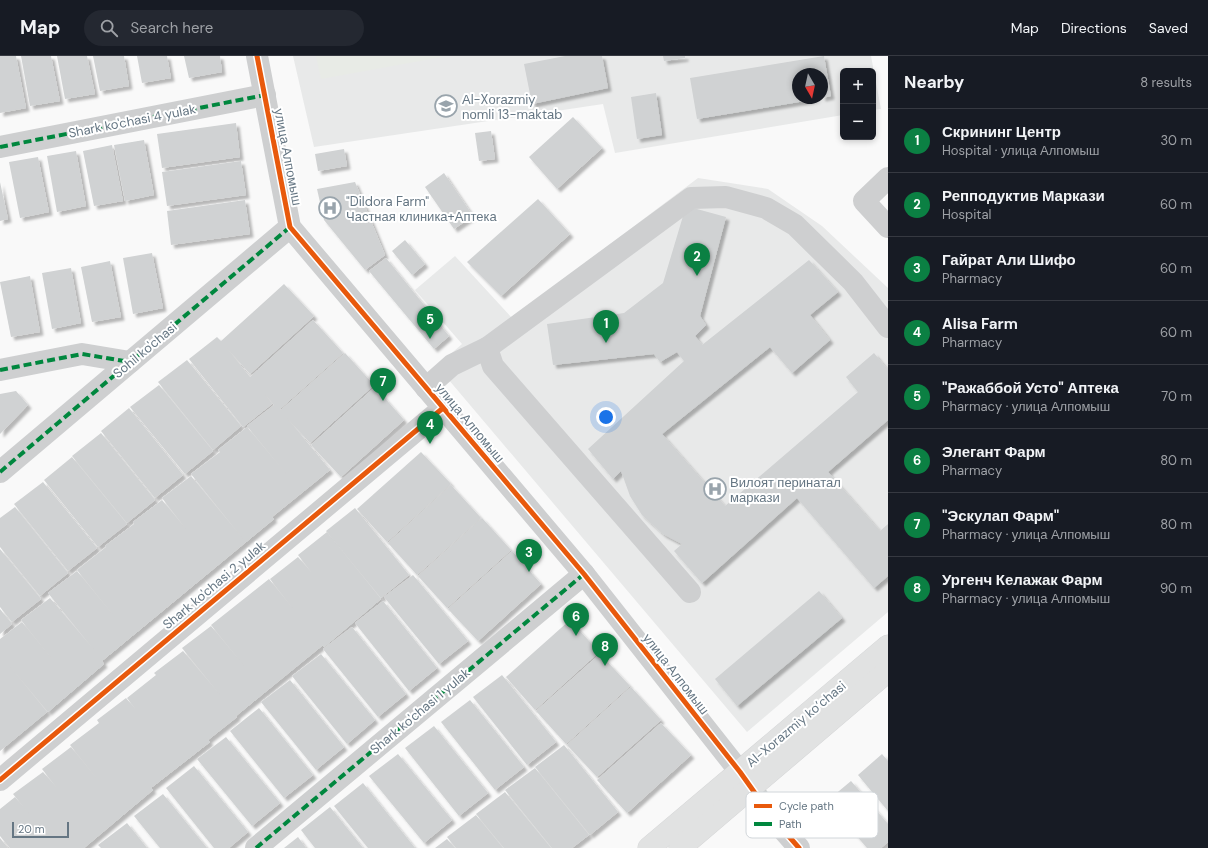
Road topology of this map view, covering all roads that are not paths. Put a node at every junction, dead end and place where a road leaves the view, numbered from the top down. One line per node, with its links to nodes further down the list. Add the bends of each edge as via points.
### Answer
1 (257, 56): 2 (street, улица Алпомыш)
2 (265, 95): 3 (street, Shark ko'chasi 4 yulak); 5 (street, улица Алпомыш)
3 (0, 147)
4 (888, 178): 6 (street, via 864,201)
5 (290, 227): 9 (street, Sohil ko'chasi); 11 (street, улица Алпомыш)
6 (888, 227)
7 (888, 327): 8 (street, via 853,282 795,225 766,208 726,197 691,198)
8 (487, 348): 11 (street, via 452,365); 15 (street, via 494,366)
9 (130, 362): 10 (street, via 82,354); 13 (street, Sohil ko'chasi)
10 (0, 370)
11 (426, 388): 12 (street, улица Алпомыш)
12 (443, 408): 14 (street, улица Алпомыш); 18 (street, Shark ko'chasi 2 yulak)
13 (0, 472)
14 (584, 574): 19 (street, улица Алпомыш); 22 (street, Shark ko'chasi 1 yulak)
15 (690, 592)
16 (888, 646): 19 (main road, Al-Xorazmiy ko’chasi)
17 (888, 671): 19 (main road, Al-Xorazmiy ko’chasi)
18 (0, 780)
19 (745, 780): 20 (street, улица Алпомыш); 23 (main road, Al-Xorazmiy ko’chasi); 24 (main road, Al-Xorazmiy ko’chasi)
20 (754, 792)
21 (790, 838): 25 (street, улица Алпомыш)
22 (256, 848)
23 (649, 848)
24 (680, 848)
25 (799, 848)

